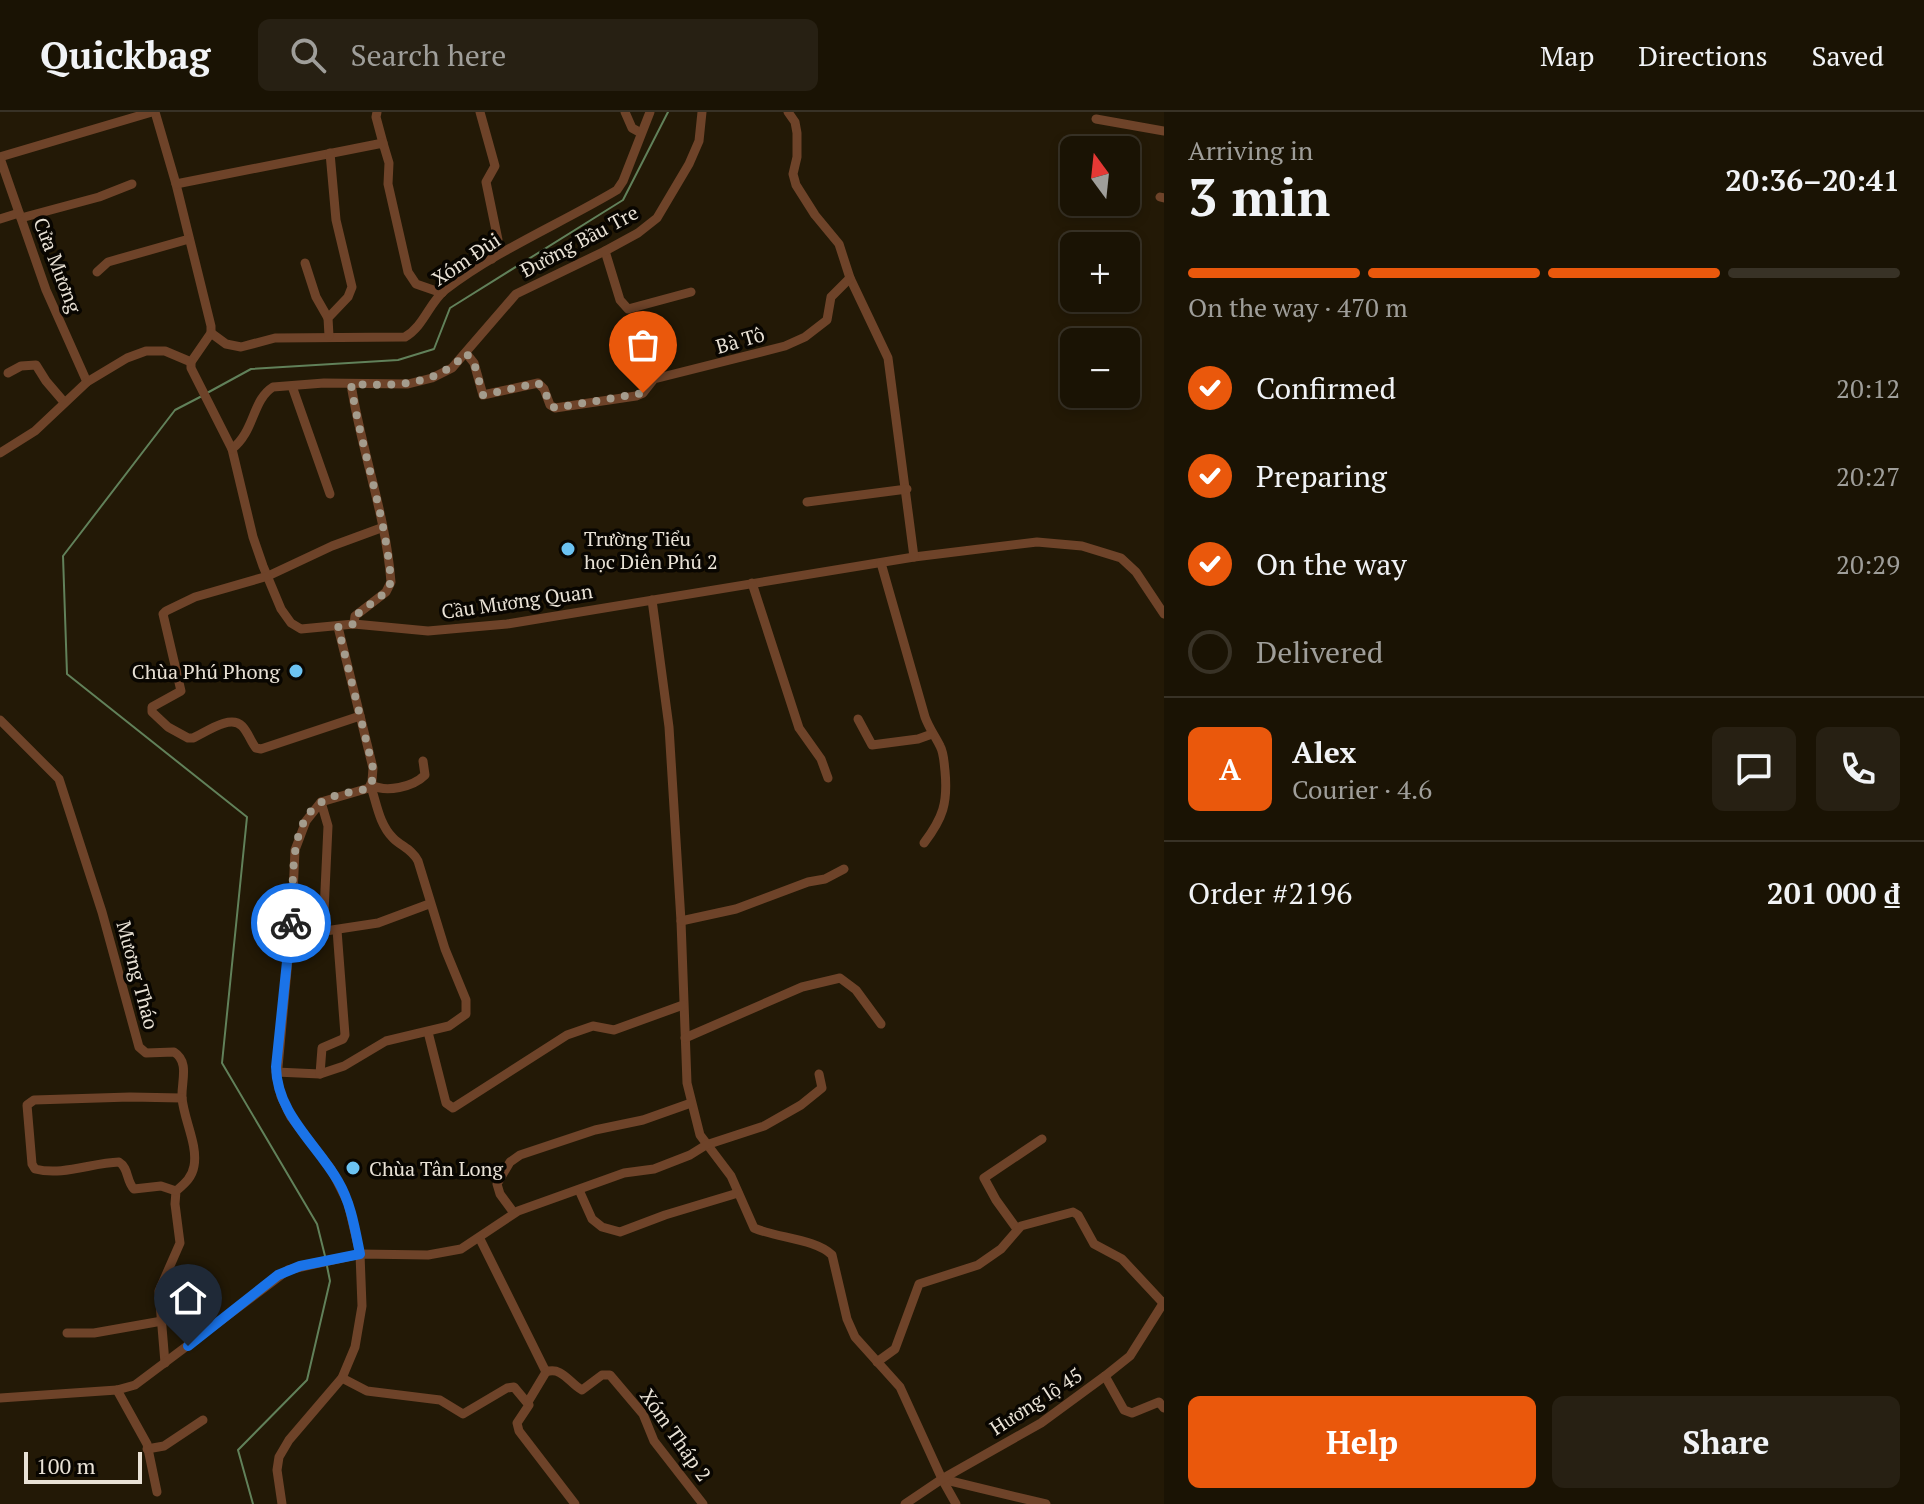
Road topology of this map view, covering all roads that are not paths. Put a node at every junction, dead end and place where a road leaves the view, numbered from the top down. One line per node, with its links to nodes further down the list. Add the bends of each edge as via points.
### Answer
1 (153, 112): 13 (street); 15 (street)
2 (377, 112): 11 (street)
3 (480, 112): 20 (street, via 495,166 486,182 498,240)
4 (625, 112): 10 (street, via 632,128)
5 (650, 112): 10 (street, Xóm Đùi)
6 (702, 112): 19 (street, Đường Bầu Tre, via 699,141 664,208 648,226)
7 (788, 112): 23 (street, via 797,140 793,178 839,244)
8 (1096, 119): 9 (street)
9 (1164, 131)
10 (641, 133): 20 (street, Xóm Đùi, via 617,190)
11 (383, 143): 12 (street); 25 (street, via 408,272 416,284)
12 (330, 153): 15 (street); 26 (street, via 336,220 352,287)
13 (0, 158): 16 (street, Cửa Mương)
14 (132, 184): 16 (street)
15 (176, 184): 18 (street)
16 (20, 216): 17 (street); 32 (street, Cửa Mương)
17 (0, 219)
18 (189, 239): 22 (street, via 108,262); 27 (street)
19 (605, 251): 24 (street, via 620,300 628,309); 29 (street, Đường Bầu Tre, via 516,294)
20 (492, 259): 25 (street, Xóm Đùi)
21 (305, 263): 26 (street)
22 (97, 272)
23 (850, 278): 29 (street, Bà Tô, via 831,297 827,320 805,337 654,379 636,396 555,408 538,383 483,395); 38 (street, via 888,358)
24 (691, 292)
25 (442, 293): 28 (street, Xóm Đùi, via 405,337)
26 (328, 318): 28 (street)
27 (211, 333): 28 (street, Xóm Đùi, via 241,347 268,339); 30 (street)
28 (329, 336)
29 (466, 353): 33 (street, Đường Bầu Tre, via 442,374 408,384)
30 (191, 362): 32 (street, via 165,351 146,351); 36 (street, Cầu Mương Quan)
31 (8, 373): 35 (street, via 36,365)
32 (87, 382): 35 (street)
33 (351, 384): 34 (street, Đường Bầu Tre); 41 (street)
34 (292, 386): 36 (street, Đường Bầu Tre, via 267,390 250,429); 39 (street)
35 (64, 402): 37 (street, via 35,431)
36 (232, 449): 44 (street, Cầu Mương Quan)
37 (0, 453)
38 (907, 489): 40 (street); 42 (street)
39 (330, 494)
40 (807, 502)
41 (381, 528): 44 (street); 48 (street, via 391,582 355,616)
42 (914, 557): 43 (street, Cầu Mương Quan); 47 (street, Cầu Mương Quan, via 1037,542 1104,550 1130,565)
43 (881, 563): 45 (street, Cầu Mương Quan); 53 (street)
44 (268, 576): 49 (street, Cầu Mương Quan, via 291,623 301,629); 50 (street, via 195,597 163,614 182,688 152,712 188,738 237,722 261,749)
45 (752, 583): 46 (street, Cầu Mương Quan); 55 (street, via 799,728)
46 (652, 600): 48 (street, Cầu Mương Quan, via 445,630); 61 (street, via 669,727)
47 (1164, 614)
48 (354, 624): 49 (street, Cầu Mương Quan)
49 (338, 627): 50 (street)
50 (360, 716): 56 (street, via 373,768)
51 (858, 719): 53 (street, via 872,745)
52 (0, 720): 72 (street, Mương Tháo, via 59,779 110,938 137,1044 143,1052 179,1055)
53 (932, 734): 58 (street, via 942,748 947,791 936,830)
54 (423, 761): 56 (street, via 425,775 417,783)
55 (828, 778)
56 (370, 786): 57 (street); 60 (street, via 387,829 414,853)
57 (321, 802): 63 (street, via 306,821 295,850); 64 (street, via 328,826)
58 (924, 843)
59 (844, 869): 61 (street, via 736,909)
60 (429, 904): 62 (street, via 378,923); 67 (street, via 467,1004 459,1020)
61 (681, 921): 65 (street)
62 (337, 930): 64 (street); 70 (street, via 345,1035 322,1048)
63 (290, 932): 64 (street); 69 (street)
64 (319, 932)
65 (683, 1005): 67 (street, via 614,1030 593,1026 567,1035 453,1108 446,1103); 68 (street)
66 (881, 1024): 68 (street, via 840,978 802,987)
67 (428, 1032): 70 (street, via 386,1041)
68 (685, 1038): 73 (street)
69 (276, 1072): 70 (street); 82 (street, via 284,1105 341,1187)
70 (320, 1074)
71 (819, 1074): 75 (street, via 822,1088 779,1119)
72 (182, 1098): 77 (street, Mương Tháo, via 194,1166); 77 (street, via 34,1100 27,1105 35,1169 119,1162 134,1189 161,1186)
73 (691, 1103): 75 (street); 79 (street, via 514,1158 497,1184)
74 (1042, 1139): 80 (street, via 984,1178)
75 (706, 1145): 76 (street, via 665,1165); 78 (street)
76 (579, 1190): 78 (street, via 592,1219 620,1232); 79 (street)
77 (176, 1191): 84 (street, Mương Tháo, via 180,1243 159,1291)
78 (738, 1193): 86 (street, via 754,1228 832,1255 851,1328)
79 (514, 1213): 81 (street)
80 (1017, 1229): 83 (street, via 1073,1212 1094,1244 1122,1259); 86 (street, via 978,1265 919,1284 895,1349)
81 (480, 1239): 82 (street, via 436,1255); 88 (street)
82 (360, 1254): 87 (street, via 278,1275); 90 (street, via 360,1322)
83 (1164, 1303): 89 (street, Hương lộ 45, via 1130,1356)
84 (162, 1321): 85 (street); 87 (street, Mương Tháo)
85 (67, 1333)
86 (877, 1362): 97 (street, via 908,1400)
87 (165, 1363): 91 (street, via 143,1381)
88 (546, 1372): 93 (street); 101 (street, Xóm Tháp 2, via 559,1372 582,1390 610,1375)
89 (1105, 1376): 94 (street, via 1124,1410 1132,1413 1159,1402); 97 (street, Hương lộ 45, via 1041,1423)
90 (342, 1378): 93 (street, via 367,1391 440,1400 463,1414 510,1387); 99 (street, via 282,1450 277,1464)
91 (117, 1390): 92 (street); 96 (street)
92 (0, 1398)
93 (528, 1402): 100 (street, via 517,1423 519,1431)
94 (1164, 1408)
95 (203, 1420): 96 (street, via 164,1446)
96 (147, 1449): 98 (street)
97 (942, 1479): 102 (street, Hương lộ 45); 103 (street); 104 (street)
98 (157, 1492)
99 (282, 1504)
100 (575, 1504)
101 (703, 1504)
102 (905, 1504)
103 (956, 1504)
104 (1046, 1504)

